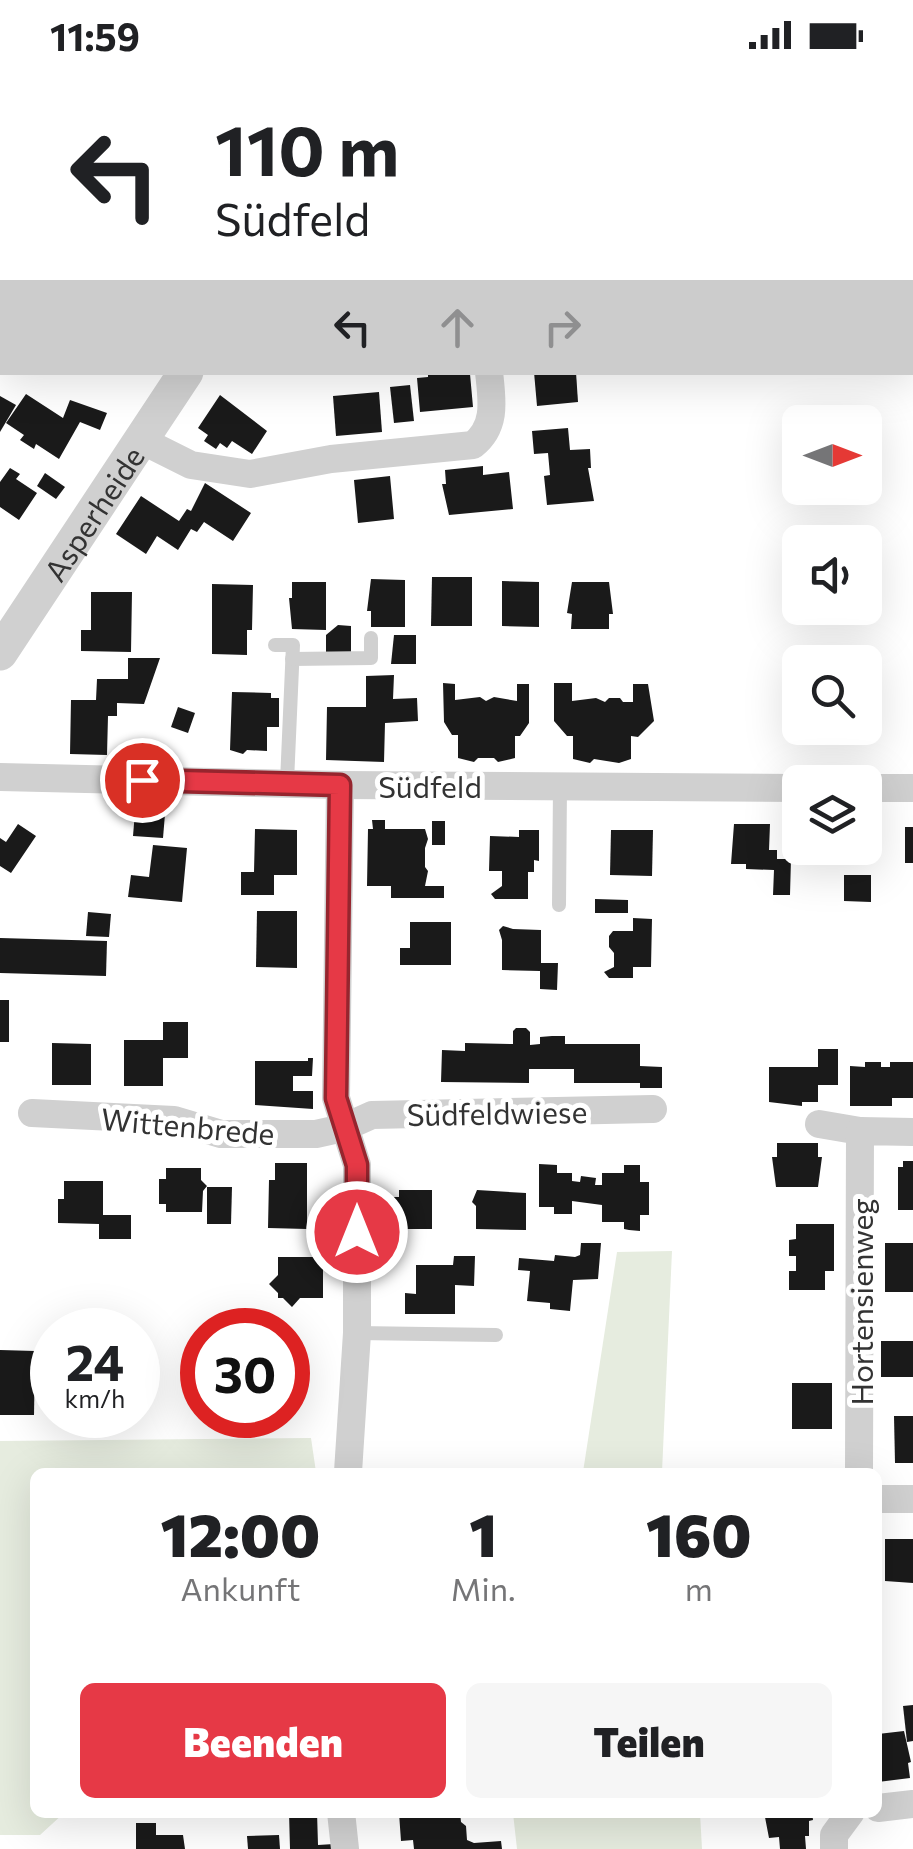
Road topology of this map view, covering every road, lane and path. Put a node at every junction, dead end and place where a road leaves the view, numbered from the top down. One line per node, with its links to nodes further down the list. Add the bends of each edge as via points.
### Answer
1 (184, 375): 3 (street, Asperheide)
2 (489, 375): 3 (street, via 493,411 473,445 331,458 250,474 191,465)
3 (141, 440): 6 (street, Asperheide)
4 (370, 638): 7 (lane, via 370,658)
5 (275, 645): 7 (lane, via 293,645)
6 (0, 653)
7 (292, 659): 9 (lane)
8 (0, 777): 9 (street, Südfeld)
9 (286, 782): 10 (street, Südfeld)
10 (340, 785): 11 (street, Südfeld); 19 (street, via 336,1098)
11 (560, 786): 12 (street, Südfeld); 15 (lane)
12 (782, 788)
13 (882, 788): 14 (street)
14 (913, 788)
15 (559, 905)
16 (654, 1109): 19 (street, Südfeldwiese, via 372,1115)
17 (32, 1113): 19 (street, Wittenbrede, via 174,1120 221,1134)
18 (819, 1124): 20 (street)
19 (343, 1128): 22 (street, via 357,1165)
20 (860, 1131): 21 (street); 25 (street, Hortensienweg)
21 (913, 1132)
22 (357, 1333): 23 (lane); 24 (street)
23 (496, 1335)
24 (348, 1468)
25 (859, 1468)
26 (882, 1499): 27 (street)
27 (913, 1499)
28 (913, 1804): 29 (street)
29 (882, 1808)
30 (342, 1818): 31 (street)
31 (345, 1849)

